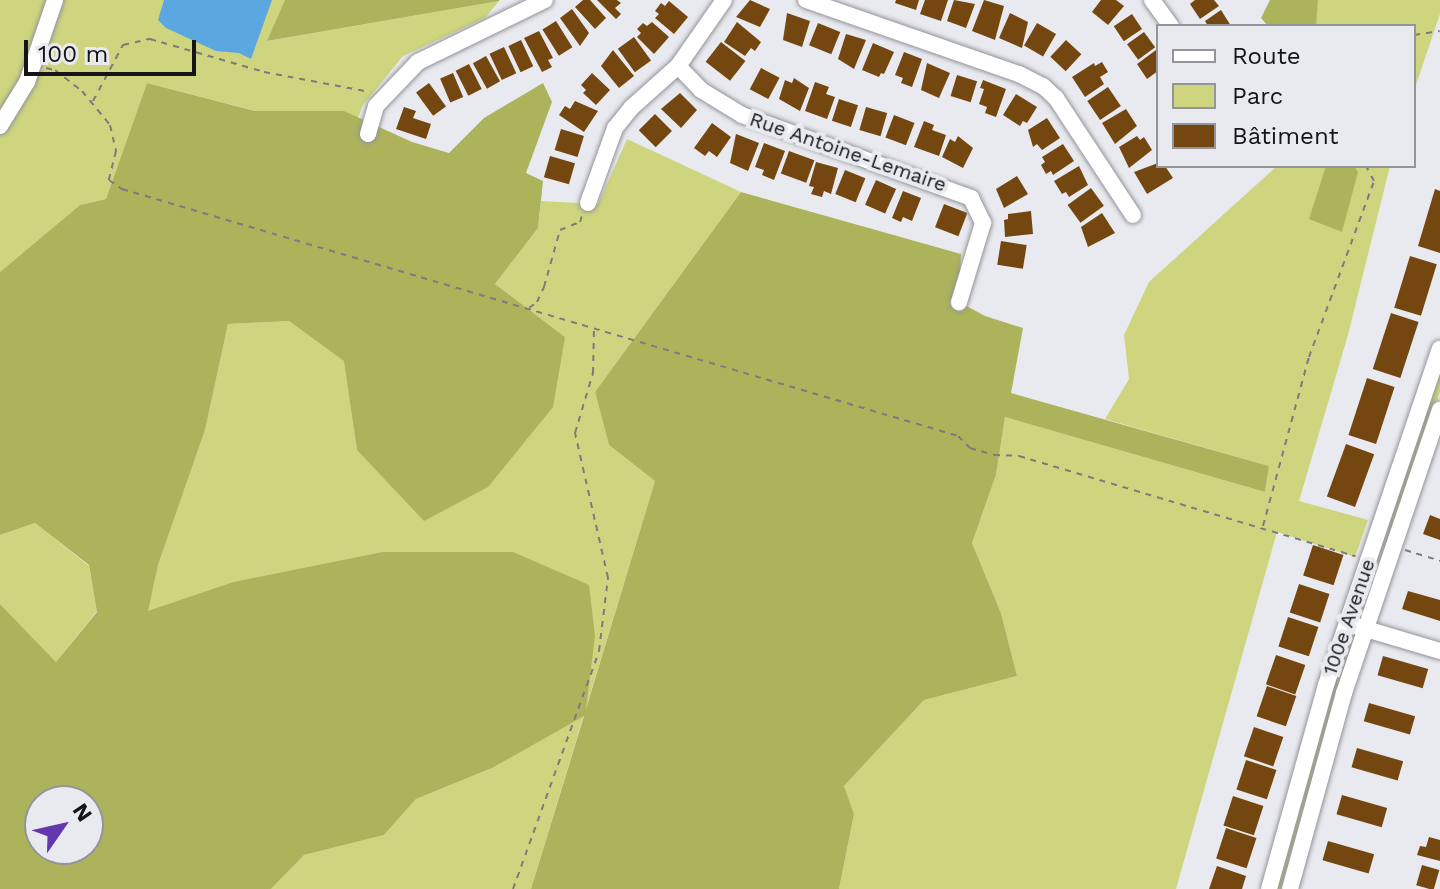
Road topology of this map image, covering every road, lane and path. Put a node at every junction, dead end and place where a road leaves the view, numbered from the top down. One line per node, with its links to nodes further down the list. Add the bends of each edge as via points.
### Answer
1 (55, 0): 9 (street)
2 (545, 0): 14 (street, via 418,62 376,106)
3 (724, 0): 10 (street)
4 (806, 0): 17 (street, via 1043,86)
5 (1157, 2): 6 (street)
6 (1170, 24)
7 (1440, 31): 8 (path)
8 (1416, 35)
9 (33, 65): 12 (path, via 55,70); 13 (street)
10 (678, 66): 16 (street, via 615,128); 18 (street, Rue Antoine-Lemaire, via 701,90 742,115 971,198 980,212 981,236)
11 (371, 92): 12 (path, via 264,72 150,39 123,45)
12 (92, 103): 19 (path, via 110,125 116,151 109,180 122,189)
13 (0, 126)
14 (368, 134)
15 (1367, 168): 23 (path, via 1374,181 1309,357)
16 (588, 203): 19 (path, via 580,222 560,230 544,287)
17 (1133, 215)
18 (959, 302)
19 (528, 309): 20 (path)
20 (594, 328): 23 (path, via 958,436 970,448 1019,456); 30 (path, via 593,373 575,433 608,578 599,651)
21 (1440, 349): 27 (street, 100e Avenue)
22 (1440, 410): 28 (street, 100e Avenue)
23 (1262, 528): 25 (path)
24 (1404, 550): 26 (path)
25 (1357, 557)
26 (1440, 561)
27 (1347, 623): 28 (street); 31 (street, 100e Avenue)
28 (1365, 628): 29 (street); 32 (street, 100e Avenue)
29 (1440, 651)
30 (513, 889)
31 (1269, 889)
32 (1290, 889)

